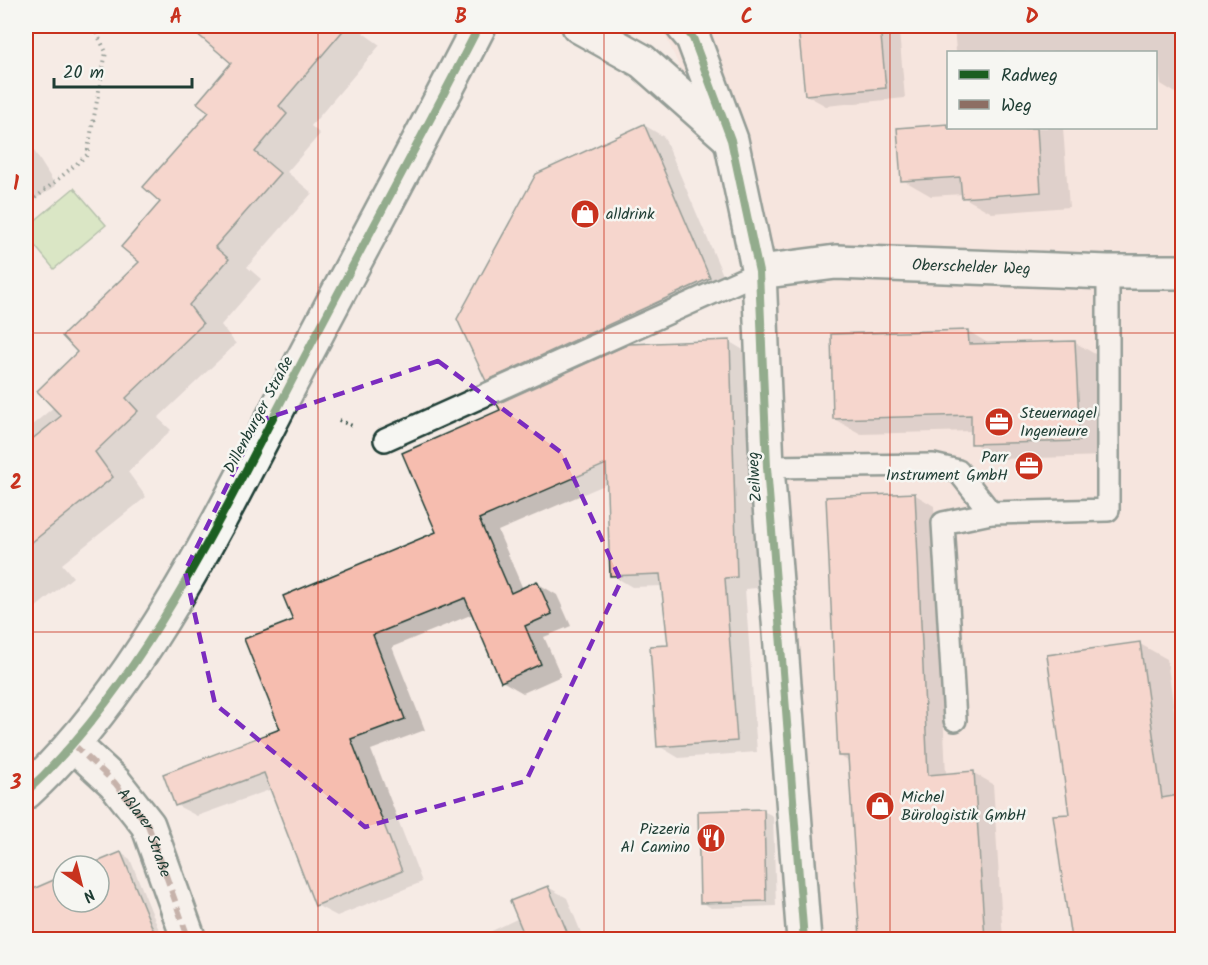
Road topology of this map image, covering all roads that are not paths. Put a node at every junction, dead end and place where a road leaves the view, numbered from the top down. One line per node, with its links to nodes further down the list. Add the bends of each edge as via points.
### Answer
1 (479, 26): 12 (street, Dillenburger Straße, via 203,550 120,682)
2 (579, 26): 4 (street, via 642,61)
3 (691, 30): 4 (street, Zeilweg)
4 (731, 140): 5 (street, Zeilweg)
5 (759, 272): 6 (street, Oberschelder Weg, via 836,262); 8 (lane); 9 (street, Zeilweg)
6 (1108, 272): 7 (street, Oberschelder Weg); 10 (lane, via 1108,510)
7 (1182, 272)
8 (384, 440)
9 (767, 467): 10 (lane, via 933,465 958,471); 15 (street, Zeilweg)
10 (991, 513): 11 (lane, via 943,523)
11 (955, 720)
12 (73, 744): 13 (street, Dillenburger Straße); 14 (street, Aßlarer Straße, via 115,783 148,825)
13 (26, 792)
14 (189, 939)
15 (804, 939)

